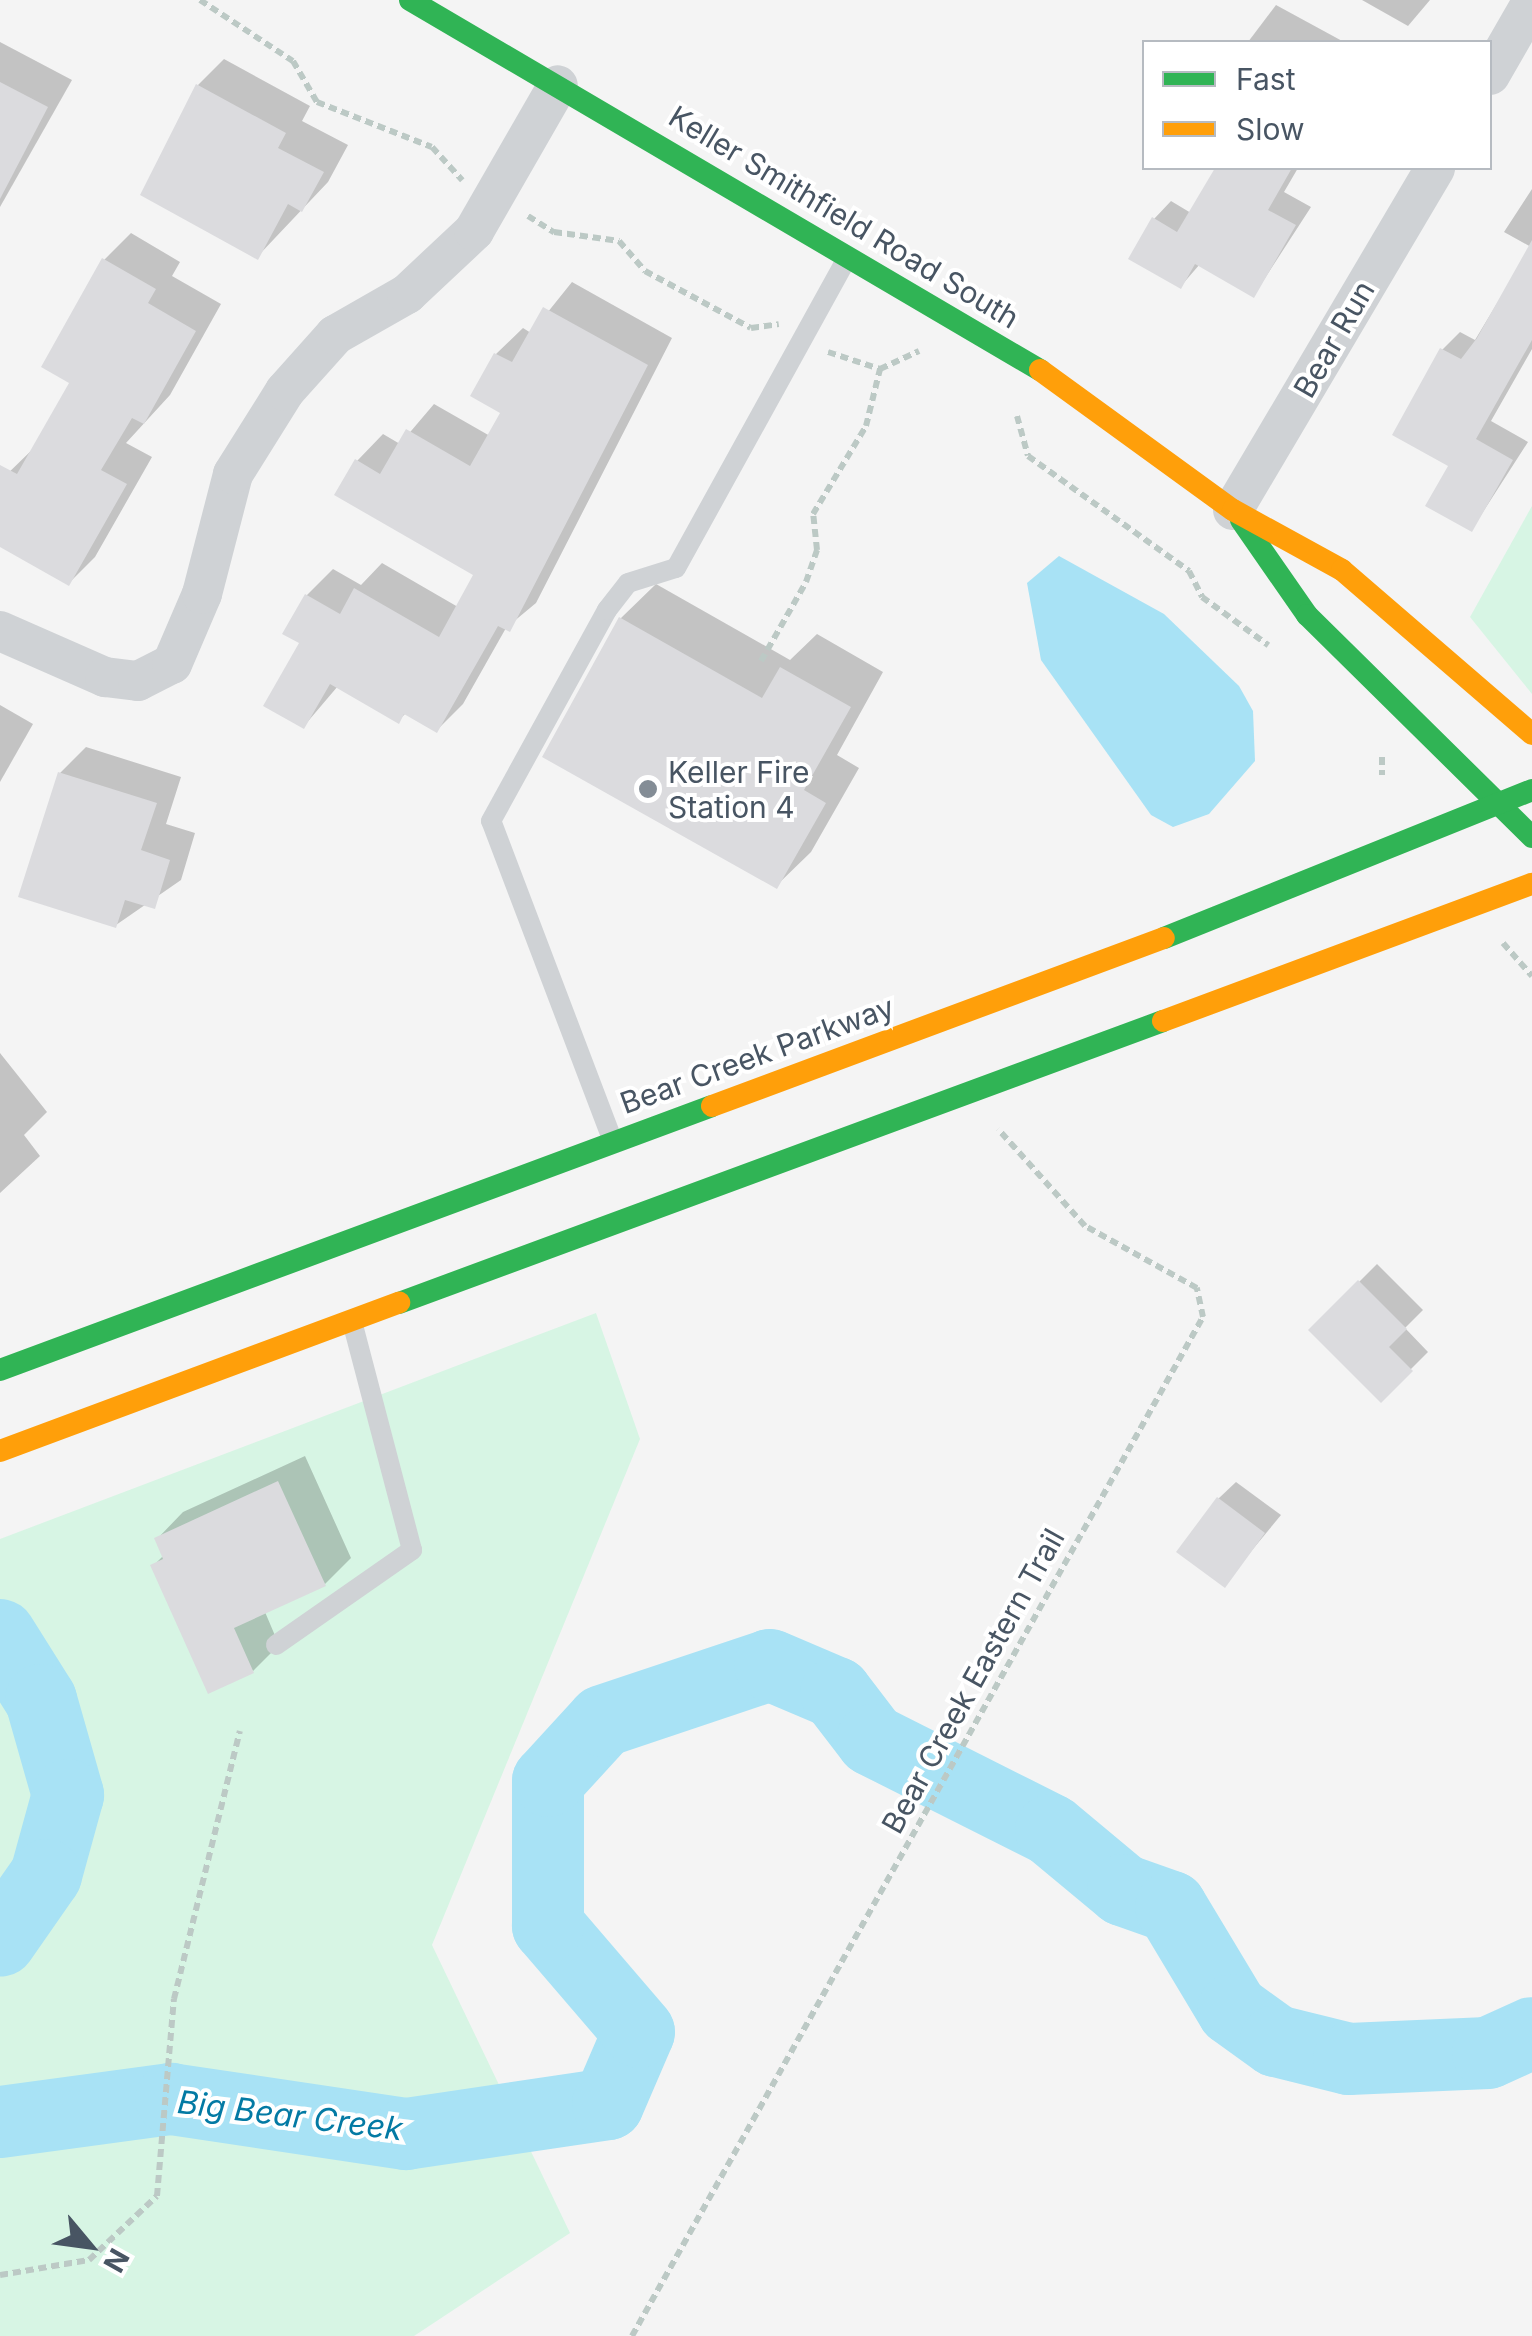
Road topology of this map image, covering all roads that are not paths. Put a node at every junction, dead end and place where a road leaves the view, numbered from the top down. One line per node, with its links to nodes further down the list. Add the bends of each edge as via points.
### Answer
1 (410, 0): 4 (main road, Keller Smithfield Road South)
2 (1532, 2): 3 (street)
3 (1492, 72)
4 (558, 84): 6 (main road, Keller Smithfield Road South); 8 (street, via 474,231 407,294 334,335 285,390 233,474 202,594 172,664 138,681 105,678)
5 (1434, 170): 7 (street, Bear Run)
6 (852, 251): 7 (main road, Keller Smithfield Road South, via 1112,418); 14 (lane, via 676,568 628,583 607,610 491,820)
7 (1233, 510): 9 (main road, Keller Smithfield Road South, via 1342,570); 11 (main road, Keller Smithfield Road South, via 1307,615)
8 (0, 631)
9 (1532, 734)
10 (1532, 790): 11 (main road, Bear Creek Parkway)
11 (1500, 804): 12 (main road, Keller Smithfield Road South); 14 (main road, Bear Creek Parkway, via 1005,1006)
12 (1532, 837)
13 (1532, 884): 15 (main road)
14 (613, 1140): 15 (main road); 17 (main road, Bear Creek Parkway, via 330,1257)
15 (635, 1194): 16 (main road)
16 (348, 1311): 18 (main road); 19 (lane, via 412,1550)
17 (0, 1370)
18 (0, 1450)
19 (276, 1645)

